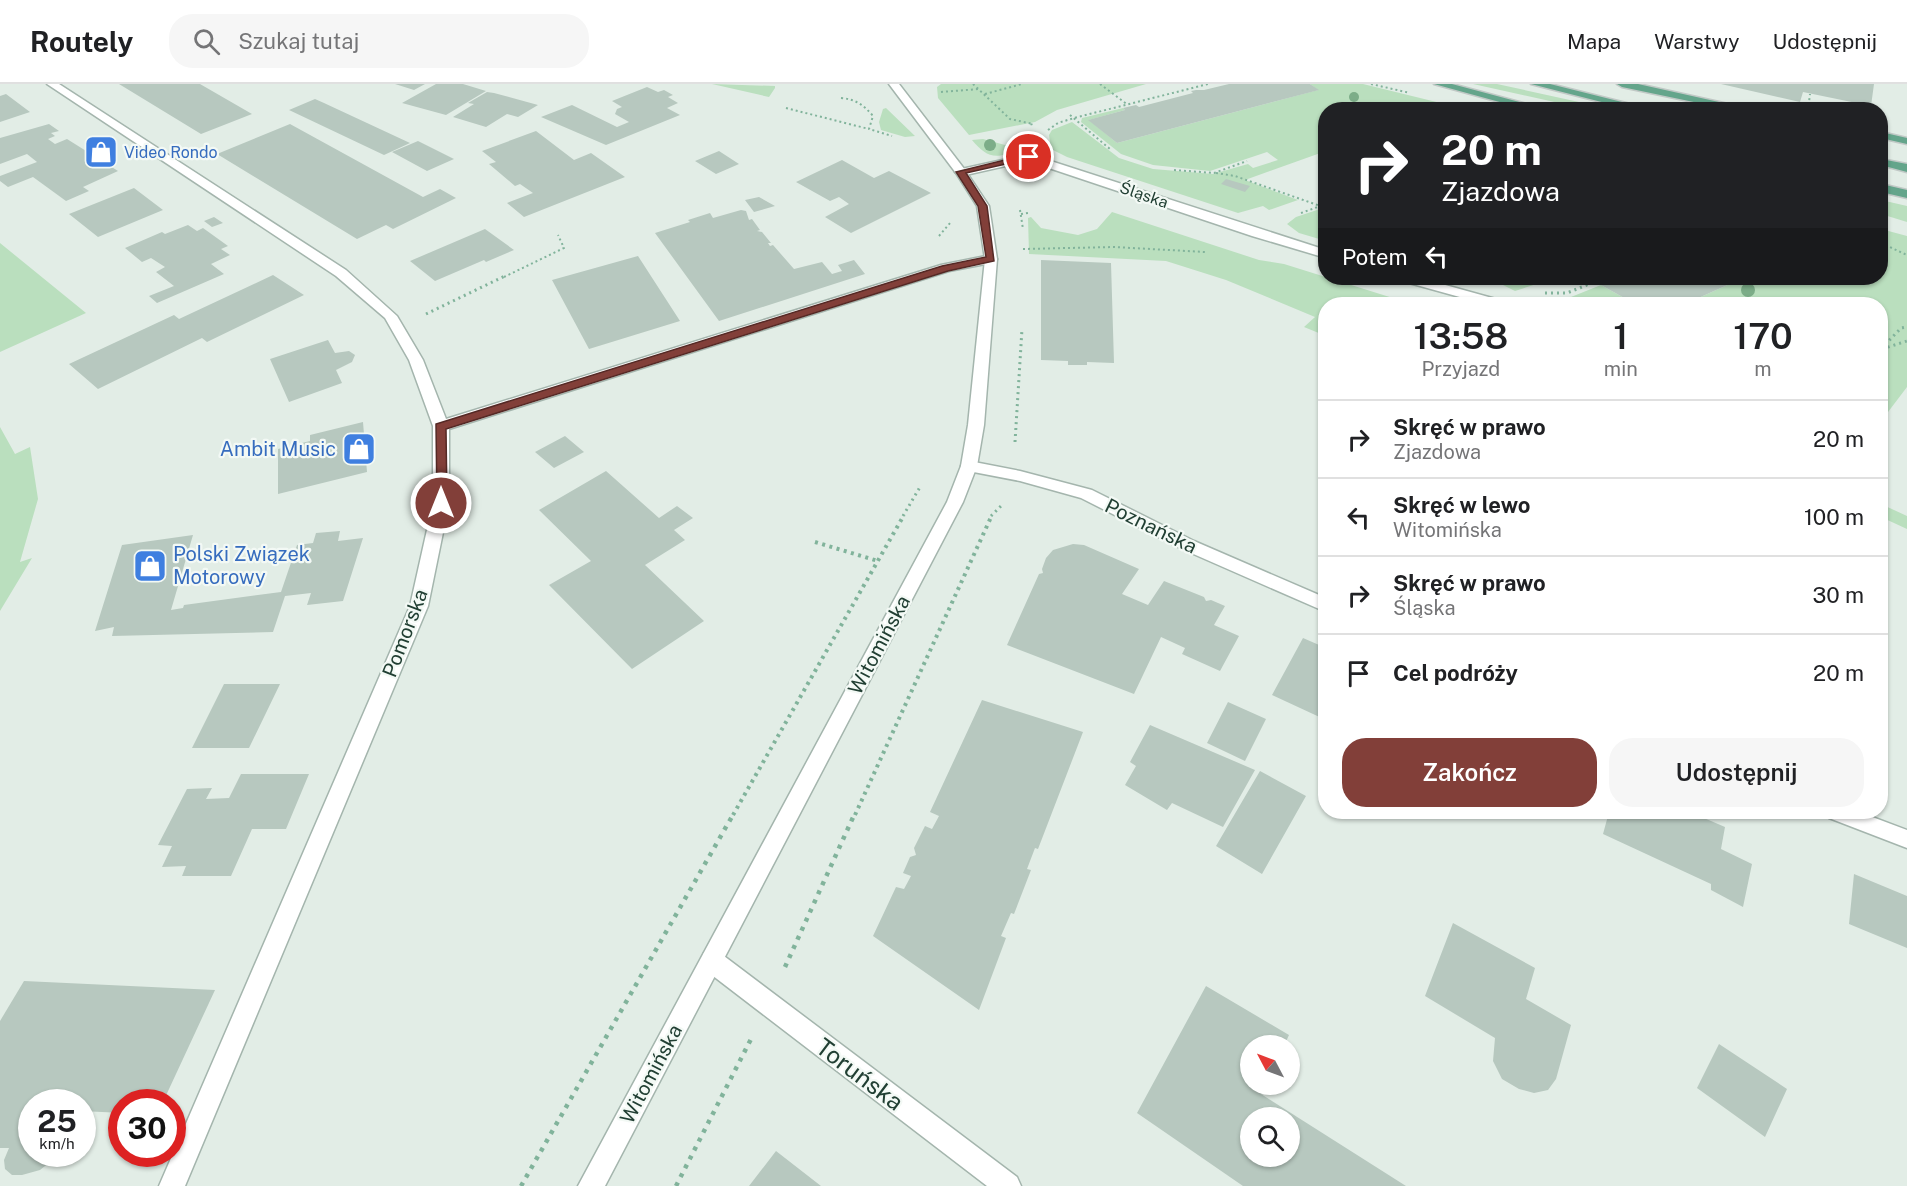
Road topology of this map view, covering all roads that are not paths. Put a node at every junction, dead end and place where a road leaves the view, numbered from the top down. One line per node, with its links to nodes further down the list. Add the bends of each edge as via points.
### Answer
1 (52, 84): 20 (street, Pomorska, via 341,273 390,316 416,360)
2 (894, 84): 13 (street, Witomińska)
3 (1439, 84): 6 (main road)
4 (1536, 84): 7 (main road)
5 (1622, 84): 8 (main road)
6 (1512, 102)
7 (1614, 102)
8 (1711, 102)
9 (1888, 137): 10 (main road)
10 (1907, 141)
11 (1888, 164): 12 (main road)
12 (1907, 168)
13 (961, 172): 16 (street, Śląska, via 1029,157); 17 (street, Witomińska, via 983,206)
14 (1888, 190): 15 (main road)
15 (1907, 194)
16 (1318, 252)
17 (991, 259): 20 (street, via 946,268); 21 (street, Witomińska)
18 (1432, 285): 19 (street)
19 (1474, 297)
20 (441, 426): 26 (street, Pomorska, via 441,503 419,606)
21 (969, 466): 22 (street, Poznańska, via 1086,494 1188,545); 25 (street, Witomińska, via 955,502)
22 (1318, 602)
23 (1854, 819): 24 (street)
24 (1907, 839)
25 (712, 961): 27 (street, Witomińska); 28 (street, Toruńska)
26 (172, 1186)
27 (591, 1186)
28 (1008, 1186)

